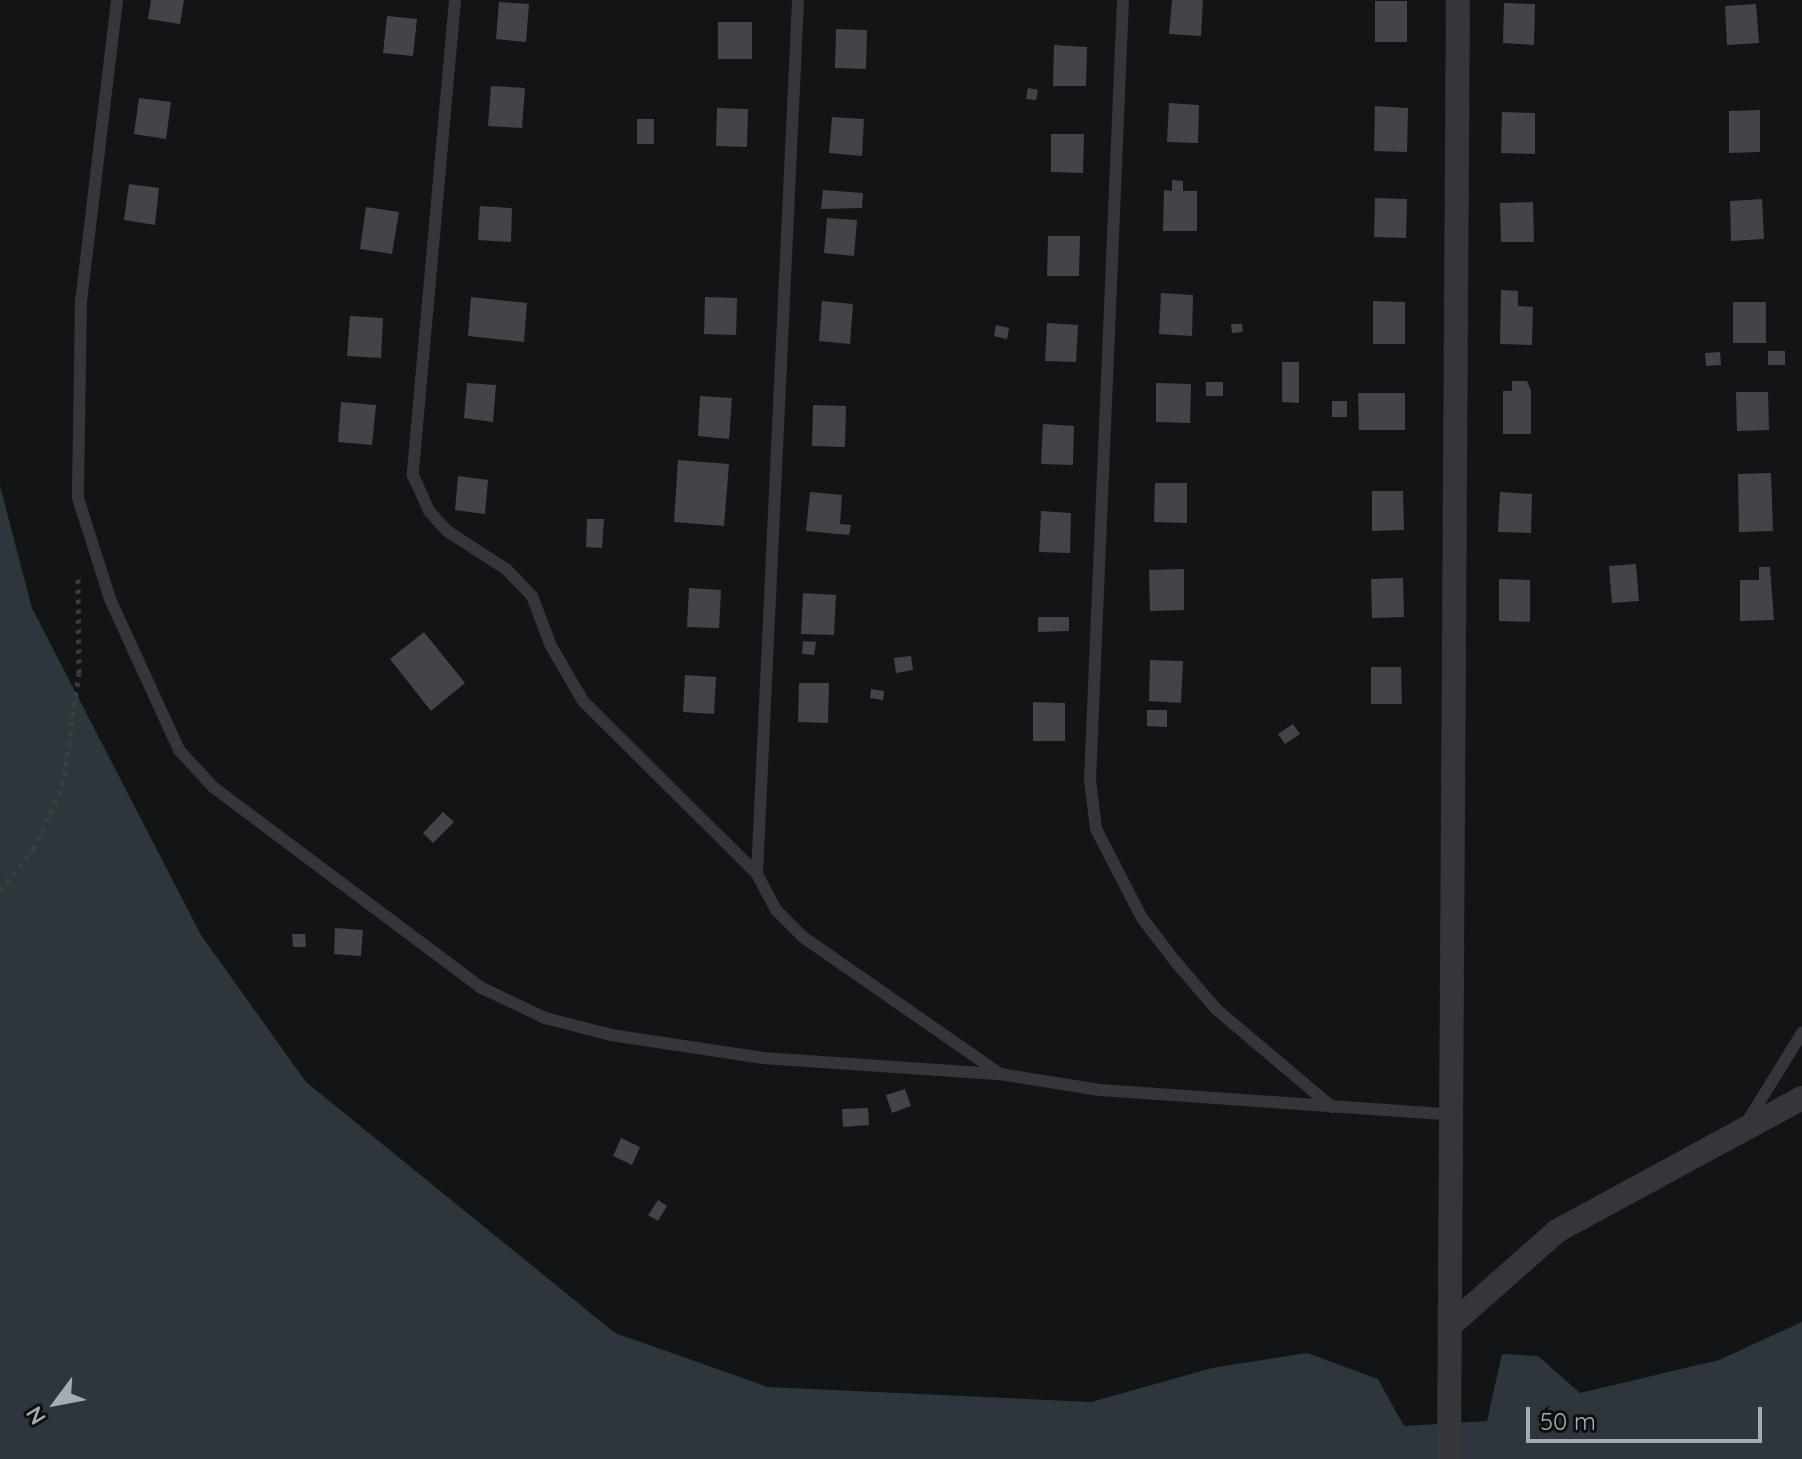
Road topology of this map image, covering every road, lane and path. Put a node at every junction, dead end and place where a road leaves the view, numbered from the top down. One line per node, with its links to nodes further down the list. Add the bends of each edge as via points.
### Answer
1 (117, 0): 10 (lane, via 81,300 78,498 110,599 179,750 213,787 480,987 545,1018 611,1035 763,1058)
2 (455, 0): 7 (lane, via 413,475 429,511 447,531 506,569 532,596 551,646 583,701)
3 (798, 0): 7 (lane)
4 (1123, 0): 12 (lane, via 1090,780 1096,829 1142,918 1185,973 1216,1009)
5 (1458, 0): 13 (street)
6 (78, 562): 8 (path, via 79,673 63,785 34,849)
7 (757, 874): 10 (lane, via 776,910 803,937)
8 (0, 890)
9 (1802, 1033): 14 (lane)
10 (1000, 1074): 12 (lane, via 1100,1090)
11 (1802, 1098): 14 (street)
12 (1332, 1107): 13 (lane)
13 (1454, 1115): 15 (street)
14 (1740, 1132): 15 (street, via 1557,1231)
15 (1452, 1324): 16 (street)
16 (1449, 1459)

